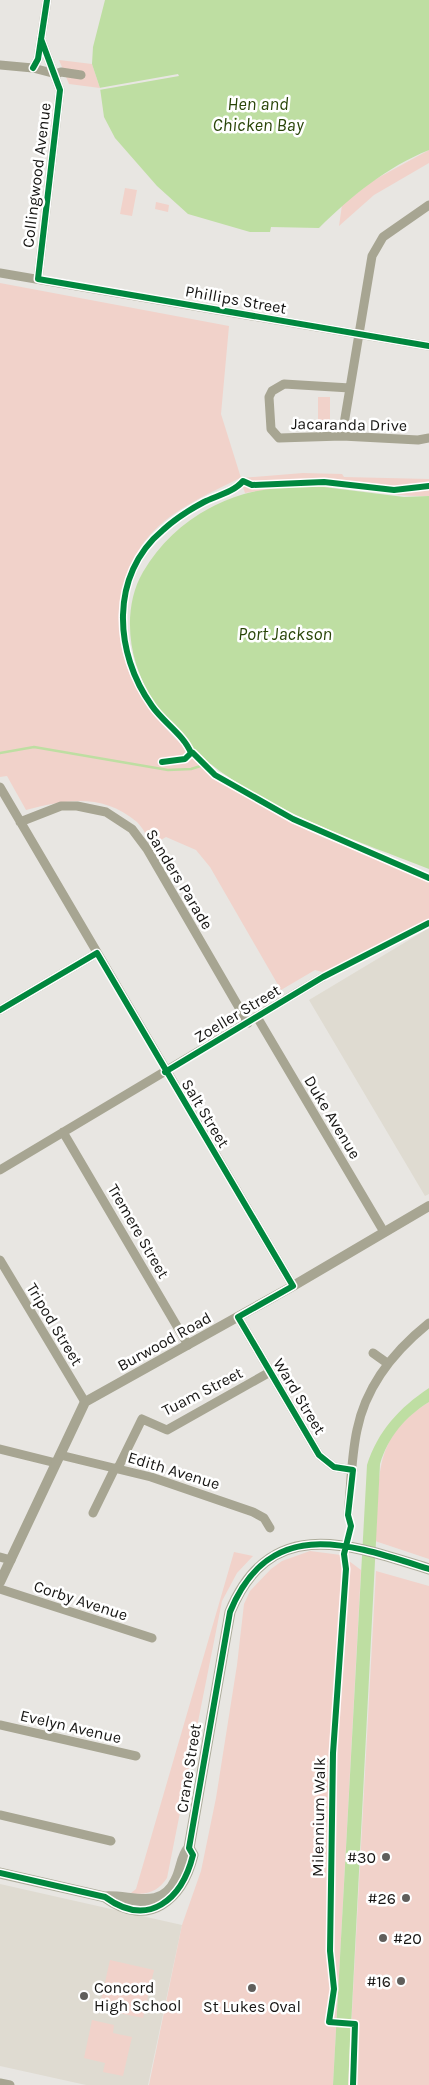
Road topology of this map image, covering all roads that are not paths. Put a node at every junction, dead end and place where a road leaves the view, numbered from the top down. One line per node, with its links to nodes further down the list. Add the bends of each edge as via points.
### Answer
1 (47, 0): 2 (street)
2 (42, 39): 4 (street); 5 (street, Collingwood Avenue)
3 (0, 64): 4 (street)
4 (33, 68): 5 (street)
5 (56, 74): 6 (street); 9 (street, Collingwood Avenue, via 60,90)
6 (81, 75)
7 (429, 205): 10 (street, via 383,237 377,246 372,256)
8 (0, 273): 9 (street, Phillips Street)
9 (38, 279): 10 (street, Phillips Street)
10 (359, 335): 11 (street, Phillips Street); 12 (street)
11 (429, 346)
12 (350, 388): 13 (street); 13 (street, Jacaranda Drive, via 284,384 272,391 269,397 271,429 279,438)
13 (342, 436): 14 (street, Jacaranda Drive)
14 (429, 438)
15 (0, 787): 16 (street, Salt Street)
16 (20, 822): 17 (street, Salt Street); 21 (street, Sanders Parade, via 61,806 77,806 106,812 132,829 147,849)
17 (97, 953): 19 (street); 22 (street, Salt Street)
18 (323, 977): 20 (street, Zoeller Street)
19 (0, 1010)
20 (257, 1017): 21 (street, Zoeller Street); 26 (street, Duke Avenue)
21 (248, 1023): 22 (street, Zoeller Street)
22 (165, 1072): 23 (street, Zoeller Street); 28 (street, Salt Street)
23 (63, 1132): 24 (street, Zoeller Street); 31 (street, Tremere Street)
24 (0, 1170)
25 (429, 1206): 26 (street, Burwood Road)
26 (384, 1232): 28 (street, Burwood Road)
27 (0, 1260): 35 (street, Tripod Street)
28 (293, 1286): 29 (street, Burwood Road)
29 (238, 1317): 31 (street, Burwood Road); 34 (street, Ward Street)
30 (429, 1324): 33 (street)
31 (188, 1345): 35 (street, Burwood Road)
32 (373, 1353): 33 (street)
33 (387, 1363): 39 (street, via 374,1384 357,1430)
34 (270, 1372): 38 (street, Tuam Street, via 167,1430 142,1420); 39 (street, Ward Street, via 319,1455 334,1467)
35 (85, 1402): 37 (street)
36 (0, 1449): 37 (street, Edith Avenue)
37 (58, 1459): 38 (street, Edith Avenue); 44 (street)
38 (116, 1468): 40 (street, Tuam Street); 42 (street, Edith Avenue, via 253,1512 264,1518)
39 (353, 1470): 41 (street)
40 (93, 1513)
41 (348, 1515)
42 (270, 1528)
43 (0, 1557): 44 (street)
44 (11, 1560): 46 (street)
45 (429, 1569): 53 (main road, Crane Street, via 356,1548 321,1543 285,1550 261,1566 238,1593 230,1612 220,1661 189,1848 176,1881 163,1896 149,1901 118,1896 106,1898)
46 (0, 1582)
47 (0, 1589): 48 (street, Corby Avenue)
48 (152, 1638)
49 (0, 1725): 50 (street, Evelyn Avenue)
50 (136, 1756)
51 (0, 1815): 52 (street)
52 (111, 1841)
53 (0, 1873)
54 (0, 2083): 55 (street)
55 (10, 2085)

